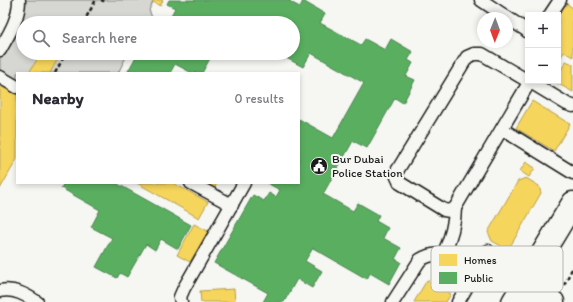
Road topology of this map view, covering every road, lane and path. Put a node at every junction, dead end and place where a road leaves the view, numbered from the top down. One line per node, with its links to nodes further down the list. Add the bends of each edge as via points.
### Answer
1 (19, 0): 9 (lane)
2 (96, 0): 10 (path)
3 (101, 0): 4 (path)
4 (104, 0)
5 (481, 0): 7 (lane)
6 (560, 0): 8 (lane)
7 (494, 4): 12 (lane)
8 (552, 12)
9 (17, 16)
10 (87, 16)
11 (16, 19): 13 (lane)
12 (525, 29)
13 (0, 50)
14 (62, 60): 15 (path)
15 (56, 72)
16 (0, 77): 20 (lane)
17 (525, 78): 28 (lane, via 482,54 467,57 400,165 397,177 400,183 444,210 450,211)
18 (531, 84): 22 (lane)
19 (535, 84): 21 (lane)
20 (16, 86)
21 (573, 106)
22 (502, 129): 23 (lane); 28 (lane)
23 (573, 173)
24 (192, 184): 27 (lane)
25 (243, 184): 27 (lane)
26 (573, 203): 30 (street)
27 (232, 205): 36 (lane, via 184,288 180,297)
28 (455, 208): 29 (lane, via 454,226)
29 (448, 246)
30 (547, 246)
31 (431, 255): 37 (lane, via 420,260)
32 (0, 291): 35 (lane, via 15,291)
33 (464, 292): 38 (lane)
34 (517, 295): 39 (street)
35 (37, 302)
36 (181, 302)
37 (393, 302)
38 (458, 302)
39 (553, 302)

